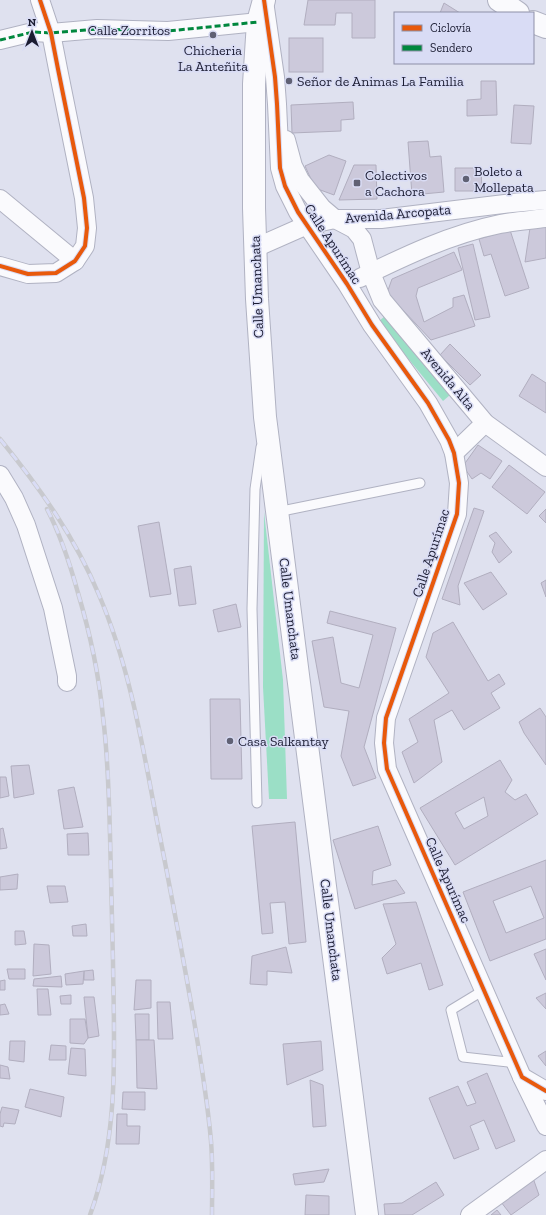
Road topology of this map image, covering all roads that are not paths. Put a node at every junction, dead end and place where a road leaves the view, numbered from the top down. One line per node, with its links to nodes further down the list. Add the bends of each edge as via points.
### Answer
1 (40, 0): 8 (street)
2 (264, 0): 5 (main road, Calle Umanchata); 10 (street, Calle Apurímac)
3 (499, 0): 4 (main road)
4 (517, 12)
5 (258, 22): 8 (street, Calle Zorritos, via 168,31 97,29); 16 (main road, Calle Umanchata, via 254,84)
6 (534, 22): 7 (main road)
7 (546, 28)
8 (51, 33): 9 (street, Calle Zorritos, via 33,32); 17 (street, via 88,228 86,246)
9 (0, 40)
10 (277, 104): 14 (street, Calle Apurímac, via 293,166 300,180 322,208); 15 (street, Calle Apurímac, via 280,168 285,186)
11 (0, 199): 17 (street)
12 (546, 200): 14 (street, Avenida Arcopata, via 381,219)
13 (546, 218): 19 (street, Avenida Arcopata, via 500,224 466,233 435,243)
14 (335, 219): 15 (street, Avenida Arcopata); 19 (street, Calle Apurímac, via 354,229 362,239)
15 (307, 226): 16 (street, Avenida Arcopata); 20 (street, Calle Apurímac)
16 (255, 248): 21 (main road, Calle Umanchata)
17 (75, 261): 18 (street, via 56,273 28,274)
18 (0, 266)
19 (370, 273): 20 (street, Avenida Arcopata); 22 (street, Avenida Alta, via 382,300)
20 (347, 284): 23 (street, Calle Apurímac, via 372,325 428,403)
21 (265, 417): 27 (main road, Calle Umanchata); 29 (lane, via 255,489 252,602)
22 (485, 423): 23 (street); 24 (street, Avenida Alta)
23 (454, 453): 30 (street, Calle Apurímac, via 459,484 457,514 386,718 384,744 387,769)
24 (546, 467)
25 (0, 475): 28 (street, via 14,498 29,532 53,608)
26 (420, 483): 27 (lane)
27 (277, 512): 35 (main road, Calle Umanchata)
28 (67, 682)
29 (257, 803)
30 (484, 990): 31 (street, Calle Apurímac); 31 (lane, via 451,1010 463,1057)
31 (519, 1070): 32 (street); 33 (street, Calle Apurímac)
32 (546, 1091)
33 (546, 1126)
34 (546, 1160): 36 (street)
35 (367, 1215)
36 (470, 1215)

